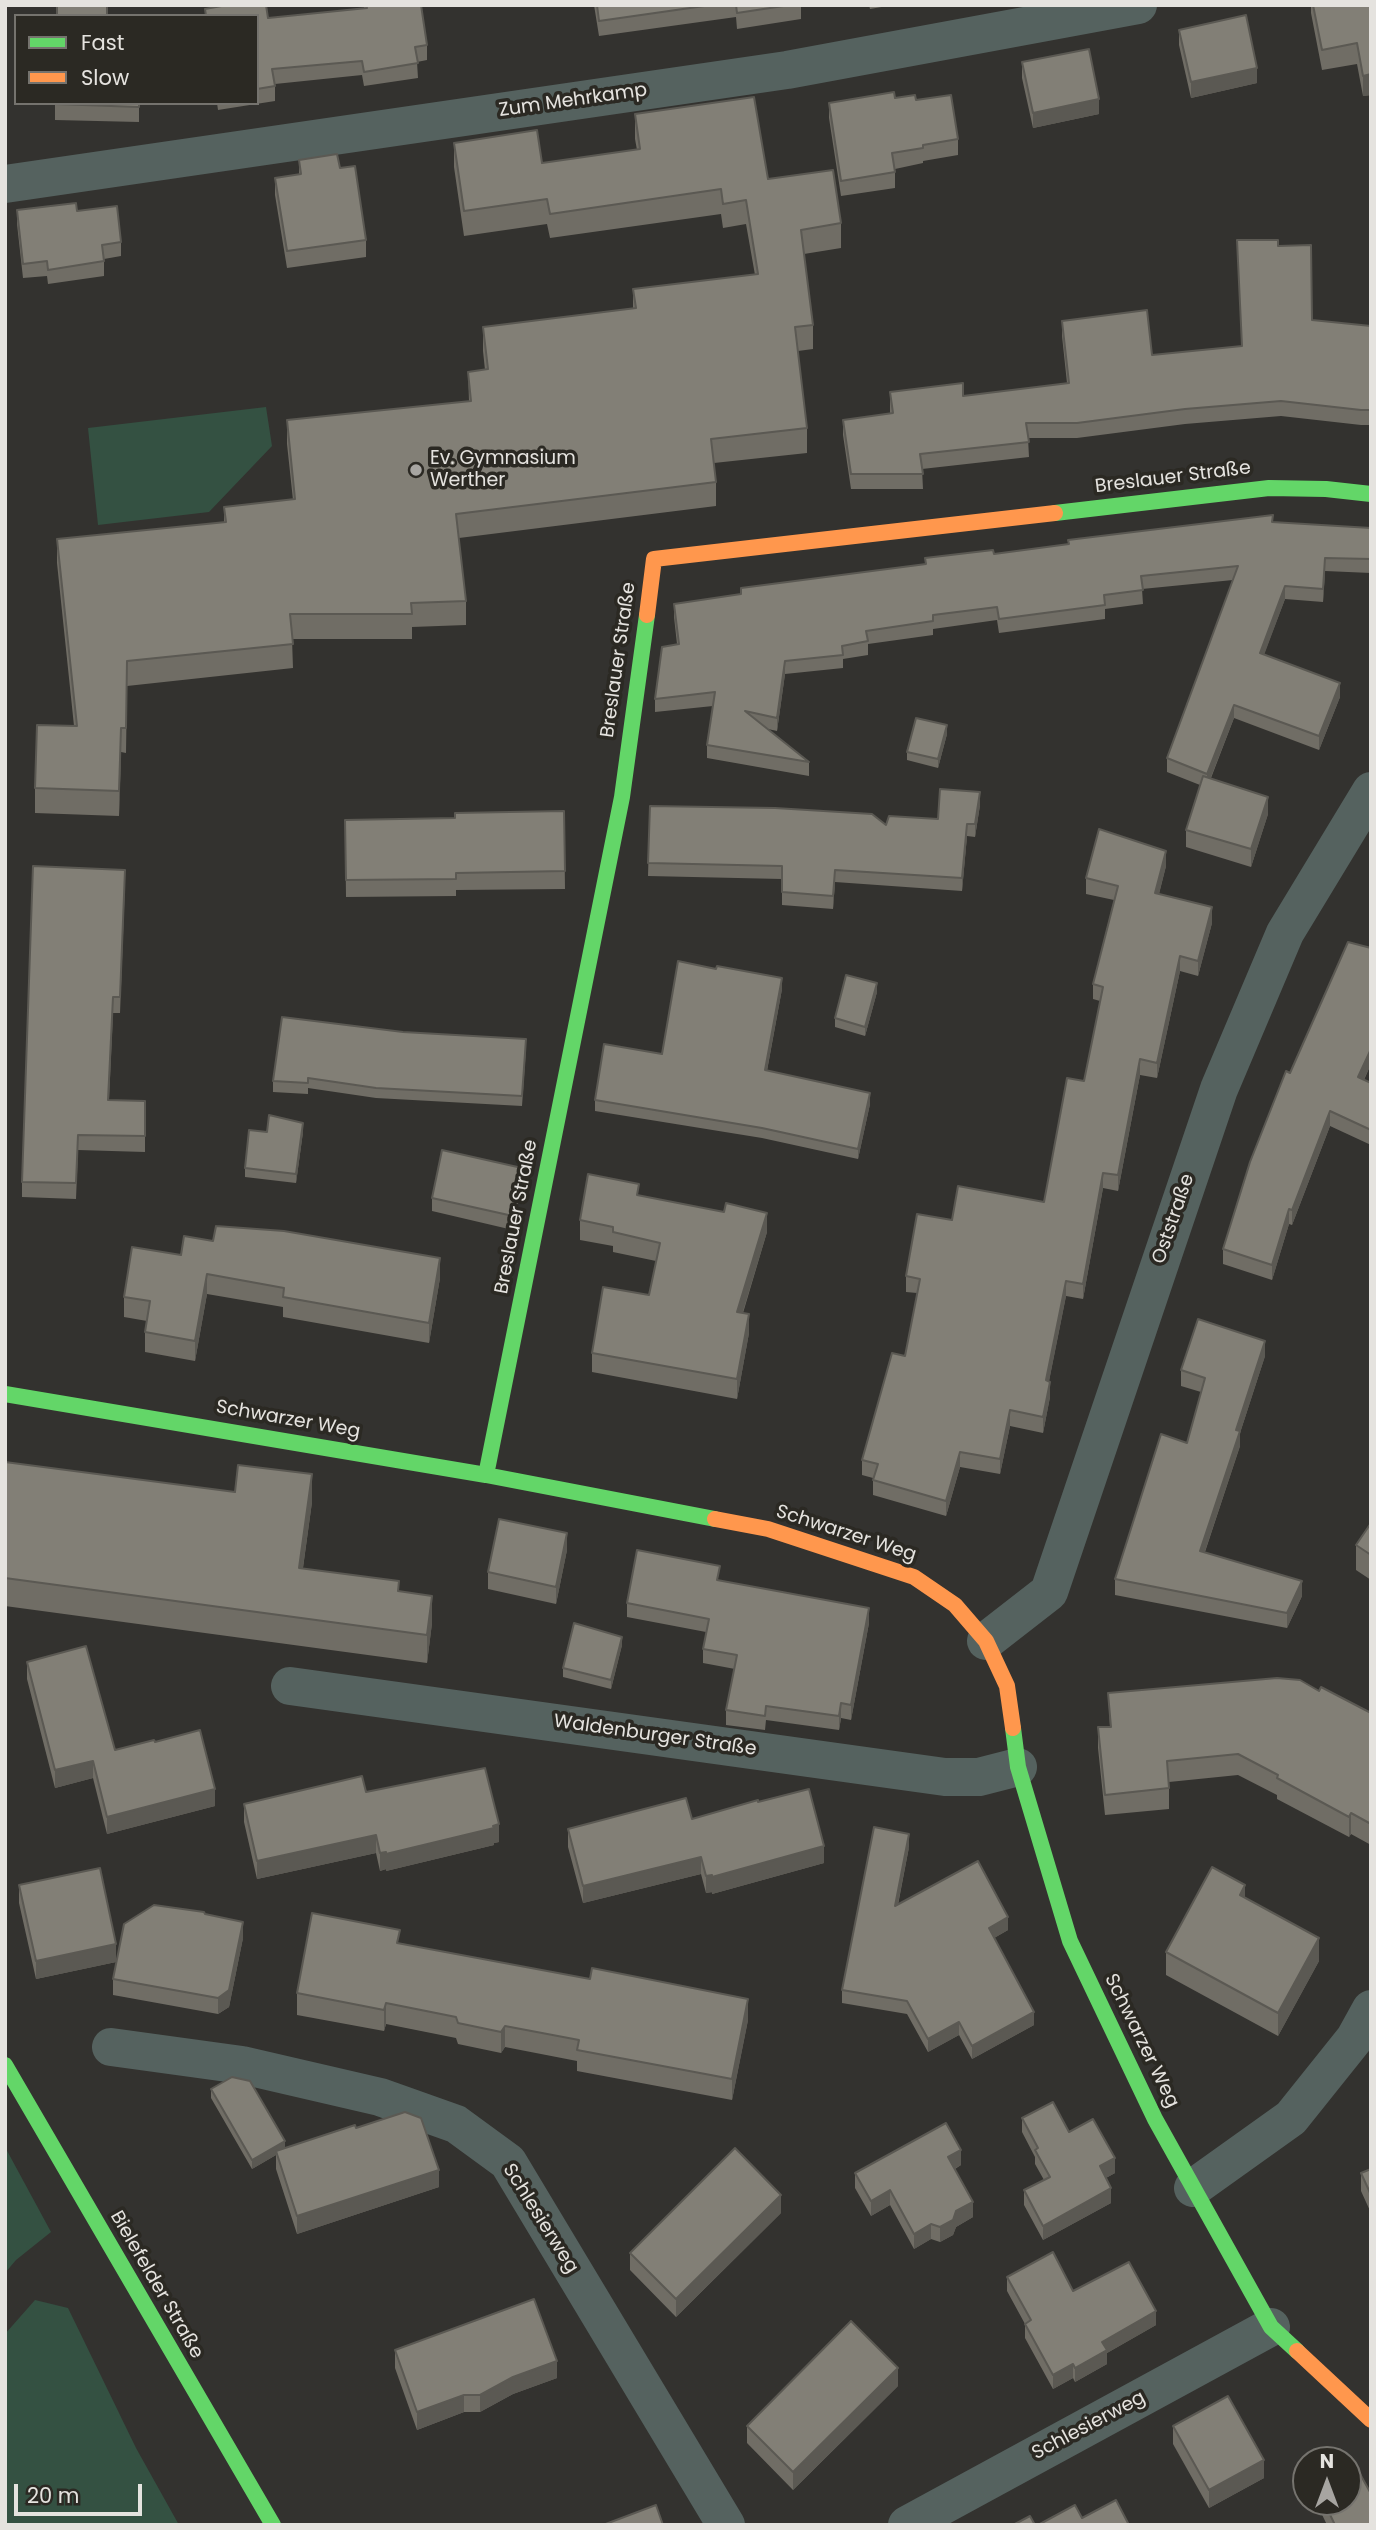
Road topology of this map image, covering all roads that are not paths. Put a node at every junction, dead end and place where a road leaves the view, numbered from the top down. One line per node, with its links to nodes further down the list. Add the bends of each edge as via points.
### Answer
1 (1138, 5): 2 (street, Zum Mehrkamp, via 787,70)
2 (5, 184)
3 (1371, 494): 6 (street, Breslauer Straße, via 1269,488 654,559 622,797)
4 (1371, 791): 7 (street, Oststraße, via 1285,933 1219,1089 1049,1592)
5 (5, 1394): 6 (street, Schwarzer Weg)
6 (486, 1475): 7 (street, Schwarzer Weg, via 768,1529 914,1577 955,1605)
7 (986, 1641): 9 (street, Schwarzer Weg, via 1007,1686)
8 (290, 1686): 9 (street, Waldenburger Straße, via 945,1777 979,1777)
9 (1018, 1767): 13 (street, Schwarzer Weg, via 1070,1941)
10 (1371, 2009): 13 (street, via 1355,2038 1291,2118)
11 (111, 2047): 17 (street, Schlesierweg, via 242,2065 380,2097 456,2124 508,2162)
12 (5, 2064): 16 (street, Bielefelder Straße)
13 (1193, 2188): 14 (street, Schwarzer Weg)
14 (1271, 2327): 15 (street, Schwarzer Weg); 18 (street, Schlesierweg)
15 (1371, 2420)
16 (273, 2525)
17 (726, 2525)
18 (907, 2525)

